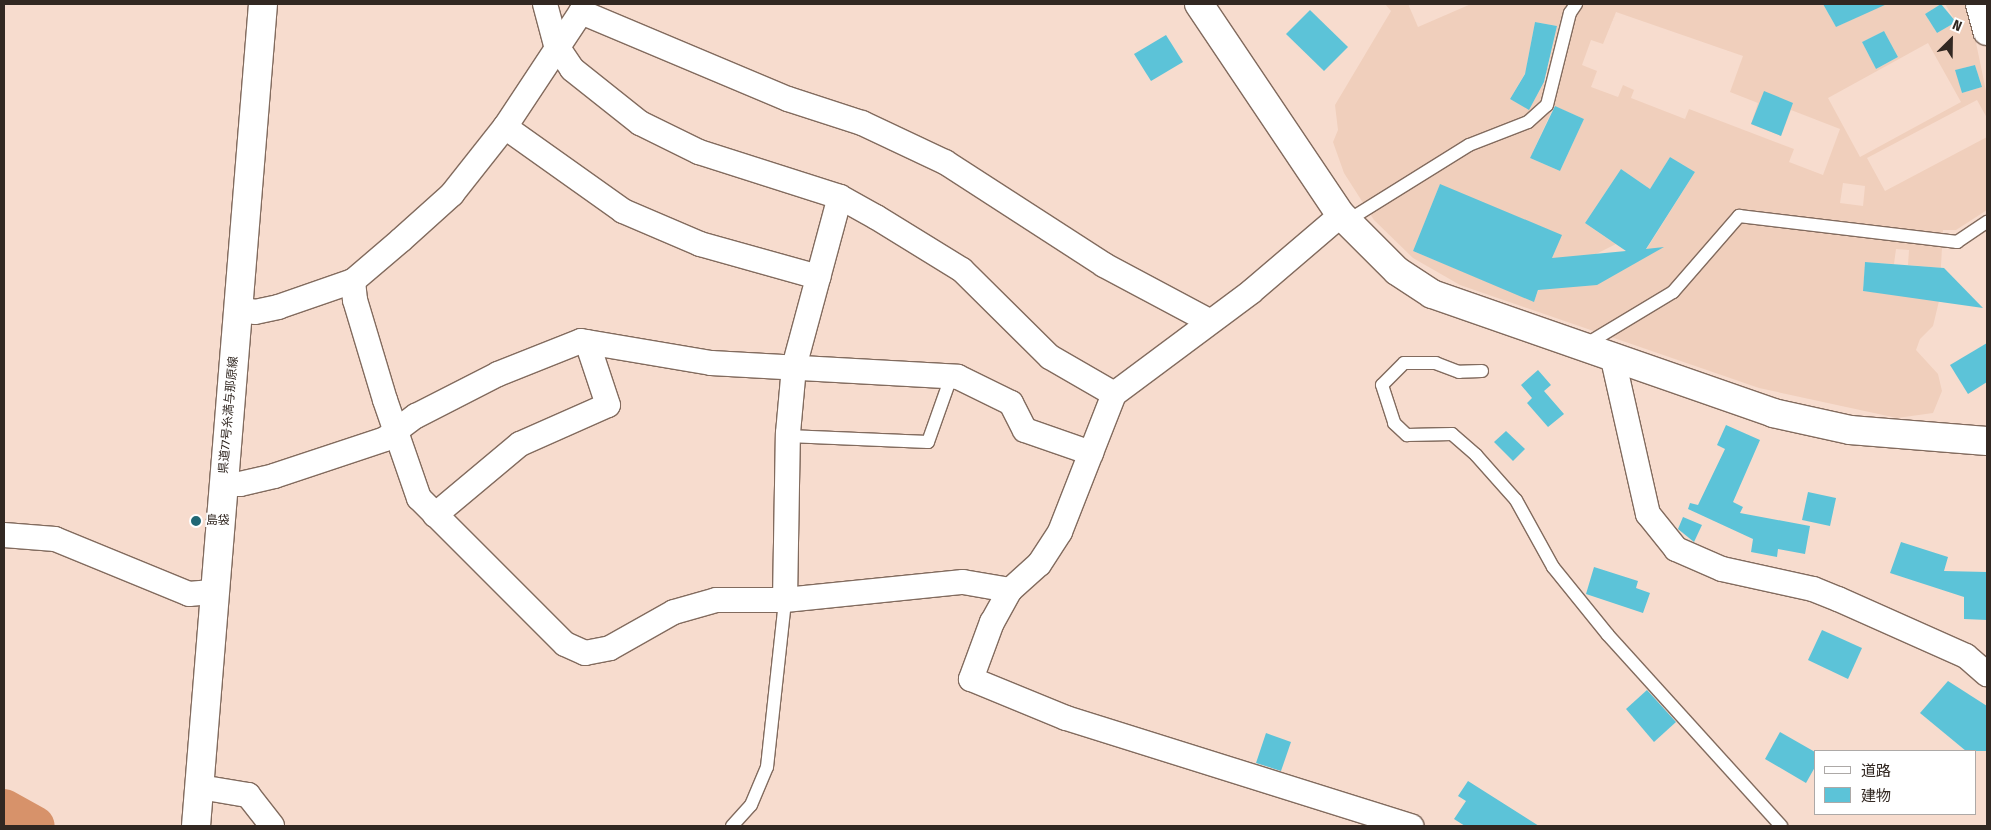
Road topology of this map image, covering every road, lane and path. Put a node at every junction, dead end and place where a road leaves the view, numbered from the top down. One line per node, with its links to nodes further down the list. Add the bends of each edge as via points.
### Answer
1 (263, 4): 14 (street, 県道77号糸満与那原線)
2 (545, 4): 7 (street)
3 (1199, 4): 10 (street)
4 (1576, 4): 10 (lane, via 1570,13 1547,105 1528,122 1469,145)
5 (1980, 4): 6 (street)
6 (1987, 31)
7 (556, 46): 8 (street); 9 (street, via 572,68 640,123 698,152); 15 (street, via 582,12 788,99 862,123 945,162 1104,265)
8 (506, 127): 12 (street, via 623,211 700,244); 13 (street, via 452,194)
9 (840, 197): 12 (street); 22 (street, via 962,270 1050,356)
10 (1344, 218): 15 (street); 17 (street, via 1398,271 1432,294)
11 (1987, 222): 17 (lane, via 1957,242 1739,216 1673,292)
12 (818, 277): 19 (street)
13 (353, 281): 14 (street, via 278,307 255,312); 23 (street, via 355,300)
14 (238, 308): 27 (street, 県道77号糸満与那原線)
15 (1209, 321): 22 (street)
16 (587, 342): 19 (street, via 712,364); 23 (street, via 581,341 498,374); 28 (street, via 608,404 520,444)
17 (1582, 347): 18 (street)
18 (1613, 359): 25 (street, via 1792,417 1850,430); 33 (street, via 1648,514 1676,549 1722,569 1814,589 1838,598 1966,656)
19 (794, 367): 21 (street); 24 (street)
20 (1482, 371): 39 (lane, via 1459,372 1436,363 1404,363 1382,384 1394,423 1407,435 1452,434 1476,455 1516,500 1553,567 1608,635)
21 (952, 377): 24 (lane, via 928,442); 26 (street, via 1011,403 1025,430)
22 (1114, 394): 26 (street)
23 (396, 428): 27 (street, via 385,439 274,476 240,484); 28 (street, via 419,498)
24 (788, 436): 32 (street)
25 (1987, 441)
26 (1091, 453): 30 (street, via 1060,532 1039,564)
27 (223, 482): 31 (street, 県道77号糸満与那原線)
28 (436, 515): 32 (street, via 542,624 565,644 585,653 610,648 674,612 716,600)
29 (4, 535): 31 (street, via 55,539 190,594)
30 (1010, 590): 32 (street, via 962,582); 38 (street, via 992,622 971,678 1066,718)
31 (214, 592): 34 (street, 県道77号糸満与那原線)
32 (784, 600): 37 (lane, via 767,767 751,805)
33 (1987, 674)
34 (200, 787): 35 (street, 県道77号糸満与那原線); 36 (street, via 248,795)
35 (196, 826)
36 (272, 826)
37 (732, 826)
38 (1410, 826)
39 (1781, 826)

